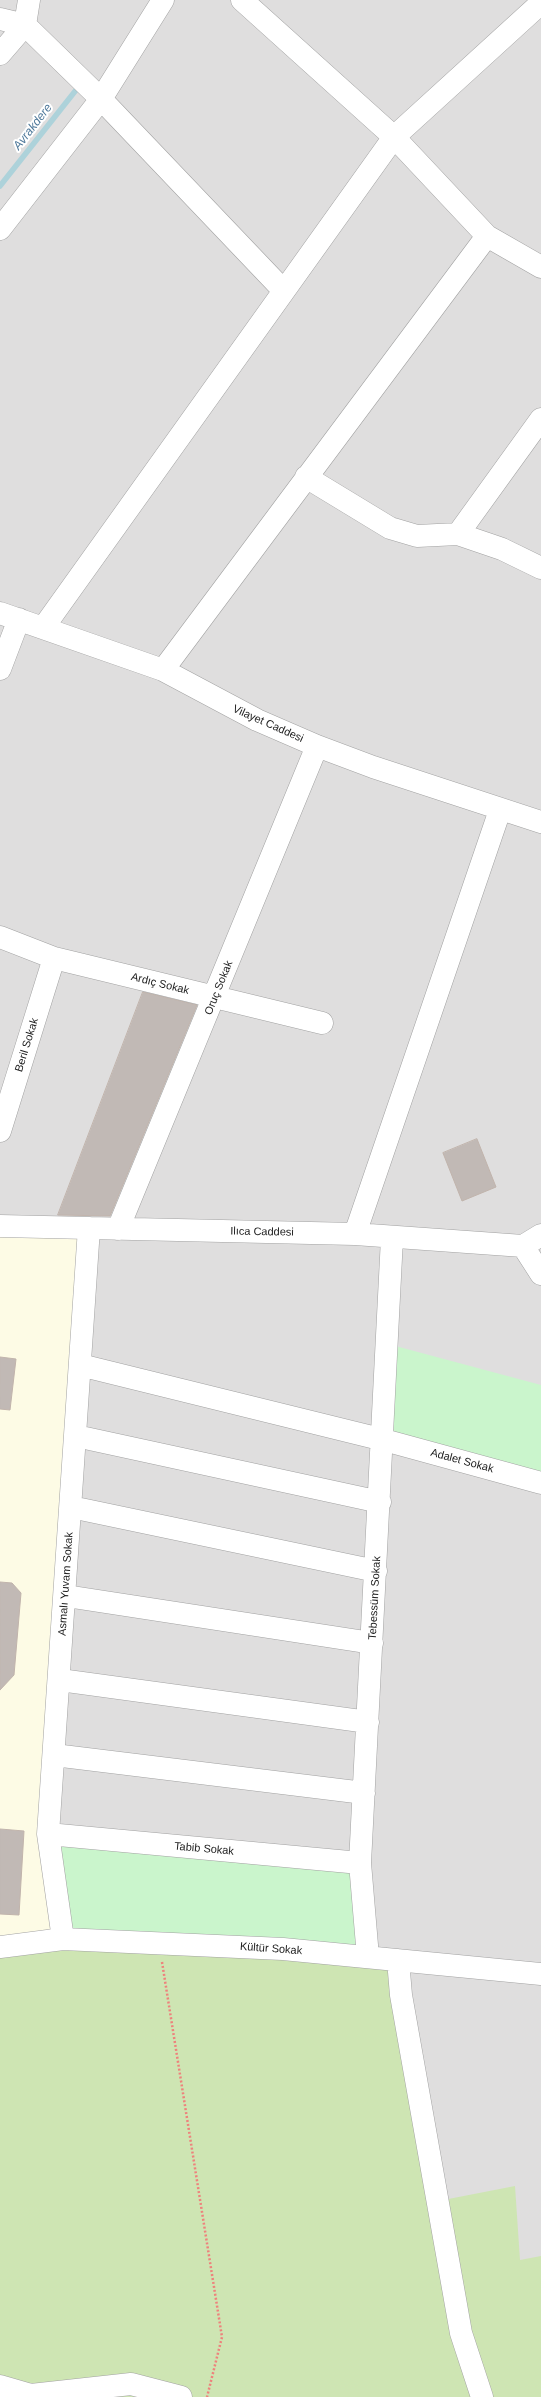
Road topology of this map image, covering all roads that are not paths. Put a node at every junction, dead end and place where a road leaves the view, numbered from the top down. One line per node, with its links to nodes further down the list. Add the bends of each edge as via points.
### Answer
1 (30, 0): 6 (street)
2 (163, 0): 8 (street)
3 (242, 0): 9 (street)
4 (541, 2): 9 (street)
5 (0, 20): 6 (street)
6 (25, 25): 7 (street); 8 (street)
7 (0, 54)
8 (101, 99): 10 (street); 13 (street)
9 (394, 137): 11 (street); 13 (street)
10 (0, 229)
11 (487, 236): 12 (street); 15 (street)
12 (541, 267)
13 (284, 291): 19 (street)
14 (541, 419): 16 (street)
15 (306, 477): 16 (street, via 390,528 417,536); 21 (street)
16 (458, 534): 17 (street, via 502,548)
17 (541, 568)
18 (10, 616): 19 (street, Vilayet Caddesi); 20 (street)
19 (43, 628): 21 (street, Vilayet Caddesi)
20 (0, 669)
21 (163, 670): 22 (street, Vilayet Caddesi, via 250,717)
22 (317, 746): 23 (street, Vilayet Caddesi); 27 (street, Oruç Sokak)
23 (500, 810): 24 (street, Vilayet Caddesi); 33 (street)
24 (541, 822)
25 (0, 937): 26 (street, Ardıç Sokak)
26 (54, 958): 27 (street, Ardıç Sokak); 29 (street, Beril Sokak)
27 (215, 997): 28 (street, Ardıç Sokak); 32 (street, Oruç Sokak)
28 (322, 1023)
29 (0, 1132)
30 (0, 1226): 31 (street, Ilıca Caddesi)
31 (89, 1228): 32 (street, Ilıca Caddesi); 37 (street, Asmalı Yuvam Sokak)
32 (118, 1229): 33 (street, Ilıca Caddesi)
33 (355, 1234): 34 (street, Ilıca Caddesi)
34 (392, 1238): 35 (street, Ilıca Caddesi); 39 (street, Tebessüm Sokak)
35 (537, 1238): 36 (street)
36 (541, 1274)
37 (80, 1365): 38 (street, Asmalı Yuvam Sokak); 39 (street, Adalet Sokak)
38 (76, 1436): 41 (street); 42 (street, Asmalı Yuvam Sokak)
39 (384, 1440): 40 (street, Adalet Sokak); 41 (street, Tebessüm Sokak)
40 (541, 1483)
41 (380, 1502): 43 (street, Tebessüm Sokak)
42 (71, 1507): 43 (street); 44 (street, Asmalı Yuvam Sokak)
43 (376, 1571): 45 (street, Tebessüm Sokak)
44 (66, 1596): 45 (street); 46 (street, Asmalı Yuvam Sokak)
45 (372, 1642): 47 (street, Tebessüm Sokak)
46 (60, 1680): 47 (street); 48 (street, Asmalı Yuvam Sokak)
47 (368, 1722): 49 (street, Tebessüm Sokak)
48 (54, 1755): 49 (street); 50 (street, Asmalı Yuvam Sokak)
49 (364, 1793): 51 (street, Tebessüm Sokak)
50 (48, 1834): 51 (street, Tabib Sokak); 52 (street, Asmalı Yuvam Sokak)
51 (360, 1863): 54 (street, Tebessüm Sokak)
52 (63, 1939): 53 (street, Kültür Sokak); 54 (street, Kültür Sokak, via 283,1949)
53 (0, 1947)
54 (368, 1957): 55 (street, Kültür Sokak)
55 (398, 1960): 56 (street, Kültür Sokak); 59 (street, via 401,1995 461,2334)
56 (541, 1974)
57 (0, 2386): 58 (street, via 31,2395 131,2384)
58 (181, 2397)
59 (482, 2397)

